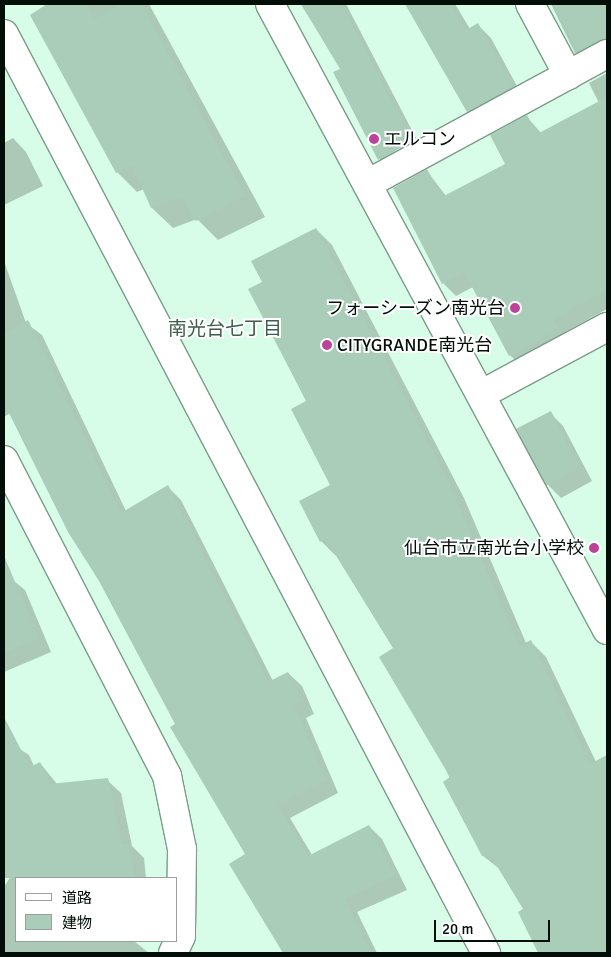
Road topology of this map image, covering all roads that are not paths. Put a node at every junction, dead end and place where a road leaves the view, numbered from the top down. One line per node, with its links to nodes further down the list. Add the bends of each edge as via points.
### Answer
1 (270, 4): 6 (street)
2 (530, 4): 5 (street)
3 (4, 34): 12 (street)
4 (607, 54): 5 (street)
5 (568, 75): 6 (street)
6 (369, 183): 8 (street)
7 (607, 327): 8 (street)
8 (482, 394): 10 (street)
9 (4, 460): 11 (street, via 167,776 182,849 181,936)
10 (607, 630)
11 (173, 953)
12 (486, 953)

